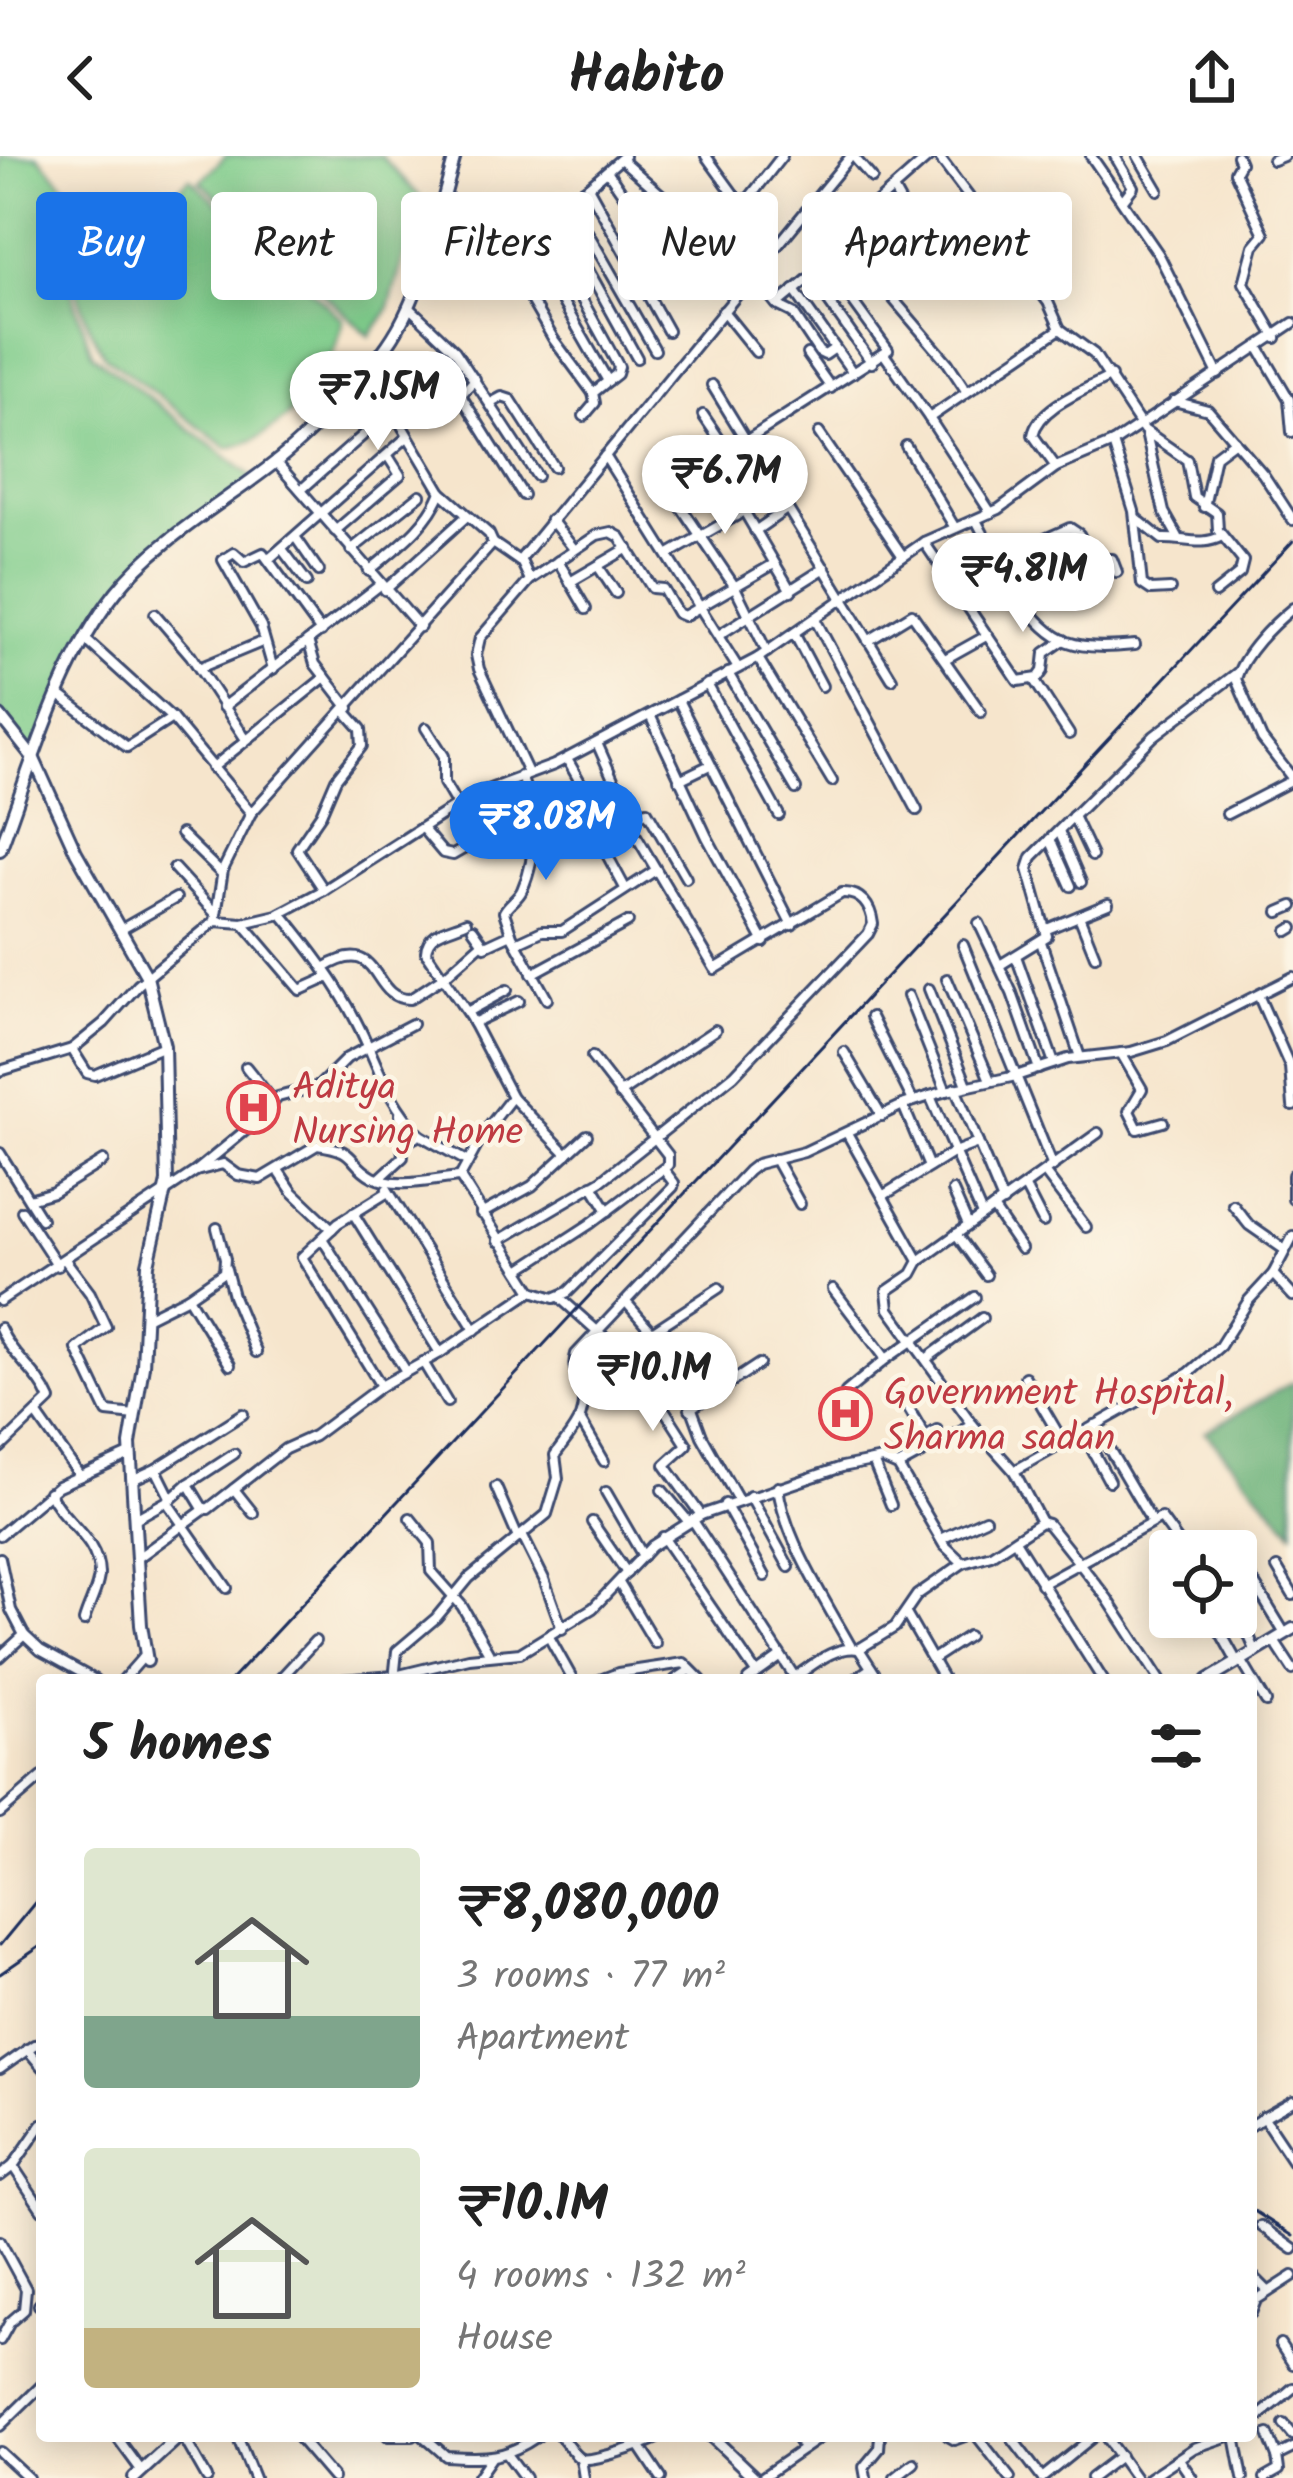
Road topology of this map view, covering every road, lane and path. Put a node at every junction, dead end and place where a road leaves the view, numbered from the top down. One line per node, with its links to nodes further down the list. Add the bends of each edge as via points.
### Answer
1 (455, 156): 16 (main road)
2 (706, 156): 20 (street)
3 (852, 156): 12 (street); 24 (street)
4 (934, 156): 14 (street); 41 (street, via 1048,302)
5 (1114, 156): 23 (street, via 1133,187)
6 (1138, 156): 15 (street)
7 (1238, 156): 43 (street, via 1235,172 1264,234 1244,283)
8 (779, 157): 21 (street)
9 (623, 158): 11 (street); 19 (street)
10 (1097, 158): 23 (street)
11 (608, 172): 13 (street); 18 (street)
12 (872, 178)
13 (587, 187): 17 (street); 42 (street)
14 (893, 188): 22 (street); 62 (street, via 903,207 890,248 901,264 890,295)
15 (1158, 190)
16 (445, 192)
17 (580, 192)
18 (622, 192)
19 (659, 192)
20 (732, 192)
21 (753, 192)
22 (889, 192)
23 (1123, 200): 54 (street, via 1160,255)
24 (778, 243)
25 (594, 244): 46 (street)
26 (594, 280): 50 (street)
27 (802, 283): 28 (street)
28 (794, 290): 36 (street); 39 (street)
29 (410, 300): 37 (main road)
30 (531, 300): 63 (street)
31 (561, 300): 57 (street)
32 (582, 300): 57 (street, via 619,367)
33 (732, 300): 38 (street)
34 (774, 300): 36 (street)
35 (852, 300): 49 (street, via 887,347)
36 (777, 304): 44 (street, via 793,313 819,352)
37 (408, 306): 52 (main road); 56 (street)
38 (723, 311): 47 (street); 79 (street)
39 (812, 314): 44 (street); 51 (street, via 827,299)
40 (1293, 323): 43 (street)
41 (1060, 329): 55 (street); 62 (street)
42 (668, 331)
43 (1276, 338): 45 (street)
44 (836, 348): 53 (street)
45 (1259, 348): 54 (street); 60 (street)
46 (655, 350)
47 (756, 352)
48 (808, 354): 61 (street)
49 (884, 354): 51 (street); 68 (street)
50 (637, 358)
51 (872, 362): 53 (street)
52 (369, 370): 58 (main road); 72 (street)
53 (854, 373): 61 (street)
54 (1218, 374): 64 (street)
55 (1111, 376): 69 (street); 82 (street, via 1035,425)
56 (475, 379): 65 (street); 90 (street, via 463,399)
57 (608, 381): 63 (street)
58 (354, 383): 80 (main road); 86 (street, via 369,430)
59 (712, 386): 74 (street)
60 (1288, 386): 70 (street)
61 (831, 388): 74 (street)
62 (967, 392): 68 (street)
63 (593, 393): 67 (street)
64 (1173, 401): 69 (street); 73 (street, via 1208,410)
65 (491, 403): 81 (street, via 511,400); 83 (street)
66 (703, 415): 77 (street)
67 (584, 416)
68 (928, 418): 95 (street)
69 (1143, 428): 75 (street); 93 (street, via 1186,460 1191,492); 107 (street)
70 (1292, 431)
71 (819, 433): 116 (street)
72 (407, 437): 78 (street); 88 (street)
73 (1235, 441): 93 (street, via 1215,456); 101 (street)
74 (747, 442): 77 (street); 85 (street)
75 (1113, 443): 82 (street); 98 (street)
76 (905, 446): 102 (street)
77 (729, 453): 87 (street); 91 (street)
78 (388, 455): 96 (street); 103 (street, via 400,475)
79 (605, 456): 99 (street); 115 (street)
80 (276, 462): 86 (street); 148 (main road, via 118,588)
81 (554, 467)
82 (1056, 467): 95 (street)
83 (537, 476)
84 (663, 480): 87 (street)
85 (776, 485): 91 (street); 92 (street)
86 (302, 490): 96 (street)
87 (669, 490): 108 (street)
88 (442, 492): 97 (street); 125 (street, via 420,528)
89 (420, 495): 114 (street)
90 (523, 495)
91 (759, 498): 94 (street)
92 (789, 507): 104 (street); 123 (street)
93 (1204, 507): 105 (street, via 1217,513)
94 (744, 511): 104 (street); 108 (street)
95 (992, 513): 100 (street)
96 (321, 515): 103 (street); 106 (street)
97 (467, 516): 110 (street); 130 (street)
98 (1136, 518): 107 (street, via 1158,538); 132 (street, via 1142,584)
99 (551, 520): 113 (street); 119 (street)
100 (976, 520): 102 (street); 118 (street)
101 (1293, 520)
102 (955, 528): 109 (street)
103 (335, 531): 114 (street)
104 (755, 531): 121 (street)
105 (1222, 536): 107 (street, via 1202,544); 135 (street, via 1244,565)
106 (296, 537): 112 (street); 124 (street)
107 (1178, 537)
108 (699, 538): 115 (street); 131 (street)
109 (924, 542): 116 (street); 146 (street)
110 (493, 543): 119 (street); 143 (street)
111 (628, 548): 113 (street, via 611,532); 122 (street); 137 (street, via 680,615)
112 (282, 549): 117 (street); 128 (street)
113 (574, 549): 120 (street)
114 (351, 550): 125 (street)
115 (669, 554): 137 (street)
116 (902, 555): 136 (street)
117 (269, 560): 144 (street); 149 (street, via 260,551 221,563)
118 (997, 560): 126 (street, via 1070,528 1092,559 1112,559); 151 (street, via 1040,622)
119 (519, 561): 127 (street)
120 (558, 561): 127 (street); 129 (street)
121 (774, 564): 131 (street); 133 (street)
122 (598, 566): 129 (street); 134 (street)
123 (826, 568): 133 (street); 136 (street)
124 (319, 571)
125 (369, 571): 130 (street)
126 (1117, 572)
127 (530, 580): 182 (street, via 480,638 476,655)
128 (308, 581)
129 (571, 582): 139 (street)
130 (383, 587): 143 (street); 144 (street)
131 (735, 587): 137 (street); 141 (street)
132 (1170, 590)
133 (791, 591): 141 (street)
134 (616, 593)
135 (1215, 593)
136 (842, 600): 142 (street); 150 (street)
137 (702, 607): 147 (street)
138 (1293, 608): 160 (street)
139 (586, 609)
140 (155, 614): 157 (street)
141 (752, 616): 147 (street); 154 (street)
142 (815, 620): 145 (street); 190 (street)
143 (420, 627): 169 (street)
144 (321, 632): 152 (street)
145 (795, 634): 154 (street); 165 (street)
146 (988, 634): 156 (street); 163 (street, via 1018,681)
147 (719, 635): 159 (street)
148 (85, 639): 166 (main road); 173 (street)
149 (265, 640): 157 (street); 158 (street)
150 (868, 640): 156 (street, via 912,614); 162 (street)
151 (1064, 640): 153 (street); 163 (street, via 1045,653)
152 (308, 641): 158 (street); 161 (street)
153 (1135, 645)
154 (767, 652): 155 (street)
155 (758, 658): 159 (street); 185 (street)
156 (945, 658): 170 (street)
157 (199, 668): 168 (street)
158 (273, 669): 168 (street)
159 (733, 670): 164 (street); 186 (street)
160 (1237, 673): 183 (street, via 1262,739); 194 (street, via 1154,736)
161 (326, 677): 169 (street); 176 (street)
162 (892, 679)
163 (1034, 680): 175 (street)
164 (706, 684): 167 (street); 193 (street)
165 (822, 686)
166 (58, 694): 173 (street, via 128,747); 179 (main road)
167 (678, 700): 172 (street); 180 (street)
168 (223, 707): 176 (street)
169 (347, 710): 191 (street); 209 (street, via 362,746 298,849)
170 (981, 712)
171 (0, 716): 179 (main road)
172 (650, 716): 177 (street); 184 (street)
173 (172, 718): 181 (street)
174 (426, 728): 188 (street)
175 (1069, 734)
176 (245, 738): 181 (street)
177 (597, 743): 178 (street); 187 (street)
178 (567, 758): 182 (street); 200 (street, via 600,817 590,824)
179 (34, 759): 197 (main road); 222 (main road)
180 (710, 765): 184 (street); 220 (street)
181 (212, 768): 191 (street)
182 (525, 774): 188 (street); 189 (street)
183 (1293, 779): 192 (street)
184 (679, 780): 224 (street)
185 (832, 781)
186 (796, 789)
187 (620, 794)
188 (457, 805): 196 (street)
189 (534, 808): 196 (street, via 449,856); 223 (street, via 523,887 505,908)
190 (917, 810)
191 (251, 813): 206 (street)
192 (1227, 814)
193 (779, 815)
194 (1073, 816): 198 (street); 203 (street)
195 (628, 822): 200 (street); 205 (street); 207 (street, via 649,812)
196 (422, 828): 209 (street)
197 (3, 830): 202 (main road)
198 (1059, 830): 201 (street); 201 (street, via 1076,884)
199 (182, 834): 206 (street)
200 (598, 838): 208 (street)
201 (1050, 839): 221 (street, via 1028,869)
202 (0, 850)
203 (1092, 856)
204 (174, 868): 215 (street)
205 (656, 870): 208 (street); 224 (street, via 713,968)
206 (222, 874): 215 (street)
207 (686, 878)
208 (625, 888): 223 (street, via 562,931)
209 (324, 890): 214 (street)
210 (176, 898): 222 (street)
211 (1108, 904): 216 (street)
212 (1293, 906): 213 (street)
213 (1279, 912)
214 (279, 914): 218 (street); 231 (street)
215 (215, 916): 218 (street); 234 (street)
216 (1079, 916): 221 (street); 229 (street)
217 (628, 922): 232 (street)
218 (243, 923): 231 (street, via 302,991)
219 (979, 923): 230 (street)
220 (792, 925): 224 (street); 277 (street, via 847,892 866,904 873,924 734,1075)
221 (1047, 928): 225 (street)
222 (120, 930): 234 (main road)
223 (513, 939): 226 (street); 232 (street)
224 (764, 942)
225 (1041, 942): 228 (street); 254 (street)
226 (481, 944): 233 (street); 233 (street, via 469,926 446,927 425,946)
227 (963, 946): 260 (street)
228 (1016, 956): 230 (street); 255 (street)
229 (1095, 956)
230 (1000, 965): 258 (street)
231 (326, 972): 233 (street, via 358,957 402,1000); 249 (street)
232 (532, 974): 241 (street)
233 (445, 976): 243 (street)
234 (147, 977): 248 (main road); 250 (street)
235 (1293, 977): 240 (street)
236 (947, 979): 261 (street)
237 (929, 989): 262 (street)
238 (507, 990): 243 (street)
239 (908, 996): 263 (street)
240 (1259, 998): 252 (street, via 1191,1032); 257 (street)
241 (547, 999)
242 (519, 1001): 245 (street)
243 (467, 1012): 245 (street)
244 (871, 1017): 268 (street)
245 (473, 1023): 266 (street)
246 (412, 1024): 249 (street)
247 (716, 1030): 264 (street)
248 (164, 1046): 250 (street, via 95,1075); 298 (main road)
249 (369, 1047): 267 (street, via 319,1086); 270 (street)
250 (72, 1049): 259 (street)
251 (844, 1052): 271 (street)
252 (1121, 1053): 254 (street); 272 (street, via 1142,1089 1129,1111 1132,1122 1142,1129)
253 (592, 1057): 264 (street)
254 (1080, 1057): 255 (street)
255 (1054, 1063): 258 (street)
256 (246, 1066): 267 (street)
257 (1292, 1066): 269 (street)
258 (1039, 1069): 260 (street)
259 (0, 1071)
260 (1016, 1076): 261 (street); 289 (street)
261 (990, 1080): 262 (street)
262 (967, 1085): 263 (street)
263 (950, 1089): 265 (street); 278 (street)
264 (619, 1094): 277 (street)
265 (930, 1096): 268 (street); 281 (street)
266 (512, 1097): 282 (street); 285 (street)
267 (273, 1101): 290 (street)
268 (908, 1104): 271 (street); 287 (street)
269 (1293, 1106)
270 (400, 1114): 275 (street); 279 (street)
271 (882, 1116): 273 (street)
272 (1163, 1122)
273 (847, 1133): 283 (street); 300 (street)
274 (1098, 1133): 289 (street)
275 (420, 1135): 279 (street); 285 (street)
276 (587, 1136): 282 (street)
277 (654, 1139): 288 (street, via 670,1159); 295 (street)
278 (978, 1143): 281 (street); 303 (street)
279 (402, 1144): 294 (street, via 403,1157)
280 (0, 1153): 286 (street)
281 (954, 1153): 287 (street); 311 (street)
282 (567, 1154): 310 (street, via 532,1186)
283 (775, 1159): 304 (street); 338 (street, via 748,1171)
284 (103, 1162): 301 (street)
285 (468, 1162): 293 (street)
286 (3, 1165): 301 (street)
287 (929, 1167): 300 (street)
288 (664, 1170): 308 (street); 336 (street, via 673,1187)
289 (1049, 1170): 296 (street); 315 (street)
290 (196, 1171): 291 (street, via 223,1164 260,1179); 298 (street)
291 (278, 1171): 294 (street, via 323,1145 350,1153); 317 (street)
292 (1293, 1175): 302 (street)
293 (460, 1177): 294 (street); 310 (street)
294 (380, 1179): 299 (street)
295 (592, 1185): 308 (street); 321 (street)
296 (1025, 1187): 303 (street); 313 (street)
297 (952, 1191): 314 (street)
298 (166, 1192): 325 (street); 339 (main road)
299 (388, 1192): 309 (street); 342 (street)
300 (884, 1195): 324 (street)
301 (29, 1199): 312 (street)
302 (1293, 1199)
303 (1003, 1202): 306 (street)
304 (800, 1204)
305 (1233, 1205): 323 (street)
306 (993, 1208): 311 (street); 322 (street)
307 (22, 1211): 325 (street)
308 (608, 1211): 327 (street)
309 (353, 1213): 317 (street); 347 (street)
310 (481, 1214): 321 (street)
311 (982, 1215): 314 (street)
312 (41, 1220)
313 (1043, 1222)
314 (968, 1225): 318 (street)
315 (1086, 1227)
316 (217, 1228): 326 (street)
317 (332, 1229): 320 (street)
318 (956, 1234): 324 (street); 329 (street)
319 (1293, 1237): 323 (street)
320 (323, 1240): 353 (street); 355 (street, via 302,1259)
321 (499, 1240): 327 (street)
322 (1021, 1249)
323 (1286, 1250): 328 (street)
324 (919, 1261): 345 (street, via 886,1295)
325 (62, 1263): 337 (street); 360 (street, via 90,1293 106,1327 77,1349 107,1412)
326 (226, 1268): 334 (street); 346 (street)
327 (519, 1270): 332 (street)
328 (1273, 1274): 333 (street); 364 (street, via 1190,1373)
329 (986, 1275)
330 (719, 1288): 343 (street)
331 (832, 1289): 348 (street)
332 (532, 1291): 336 (street); 342 (street)
333 (1293, 1296)
334 (188, 1297): 339 (street); 352 (street)
335 (975, 1297): 345 (street)
336 (560, 1298): 344 (street)
337 (0, 1301)
338 (626, 1302): 343 (street); 344 (street)
339 (145, 1318): 360 (main road)
340 (982, 1318): 349 (street)
341 (0, 1328): 362 (street, via 48,1395)
342 (475, 1330): 347 (street)
343 (652, 1332): 359 (street)
344 (594, 1333): 363 (street, via 573,1365); 396 (street, via 624,1355 687,1445 665,1465)
345 (912, 1341): 348 (street); 349 (street)
346 (256, 1352)
347 (440, 1353): 350 (street)
348 (886, 1359): 356 (street)
349 (926, 1360): 365 (street)
350 (423, 1362): 353 (street); 357 (street)
351 (759, 1364): 359 (street)
352 (230, 1365)
353 (406, 1371): 355 (street)
354 (1025, 1377): 369 (street)
355 (381, 1386): 384 (street)
356 (846, 1392)
357 (447, 1402)
358 (905, 1402): 368 (street)
359 (690, 1408): 389 (street)
360 (135, 1414): 371 (main road)
361 (243, 1414): 376 (street)
362 (38, 1415): 370 (street); 378 (street)
363 (580, 1421): 373 (street); 405 (street, via 556,1453 550,1510)
364 (1095, 1424): 367 (street); 401 (street)
365 (973, 1425): 375 (street); 377 (street)
366 (937, 1430): 368 (street)
367 (1082, 1431): 369 (street); 380 (street)
368 (925, 1436): 375 (street)
369 (1063, 1442): 377 (street)
370 (0, 1448)
371 (130, 1454): 378 (street); 379 (main road)
372 (234, 1454): 381 (street)
373 (604, 1461)
374 (873, 1461): 375 (street); 383 (street); 392 (street)
375 (894, 1463): 407 (street)
376 (156, 1469): 379 (street); 390 (street)
377 (1014, 1471): 400 (street)
378 (80, 1476): 386 (street)
379 (132, 1480): 397 (main road)
380 (1109, 1481)
381 (188, 1484): 390 (street); 393 (street)
382 (496, 1487): 405 (street)
383 (778, 1487): 388 (street); 435 (street, via 796,1541)
384 (234, 1489): 393 (street); 394 (street)
385 (662, 1490): 396 (street)
386 (50, 1492): 404 (street); 425 (street, via 59,1513 86,1537 98,1568)
387 (606, 1492): 409 (street)
388 (750, 1496): 389 (street); 414 (street)
389 (738, 1499): 391 (street)
390 (169, 1500): 397 (street); 402 (street)
391 (725, 1504): 396 (street); 417 (street)
392 (890, 1504)
393 (205, 1509): 402 (street)
394 (253, 1513)
395 (410, 1518): 423 (street, via 430,1543 431,1571)
396 (694, 1518): 406 (street); 440 (street)
397 (135, 1519): 410 (main road)
398 (985, 1520): 407 (street)
399 (592, 1522): 416 (street)
400 (1042, 1522): 408 (street); 412 (street)
401 (1152, 1522): 403 (street, via 1164,1519); 412 (street)
402 (186, 1524): 410 (street); 420 (street)
403 (1171, 1530)
404 (0, 1535)
405 (520, 1537): 423 (street); 426 (street)
406 (663, 1537): 409 (street); 455 (street)
407 (940, 1539): 413 (street)
408 (1016, 1542): 413 (street); 419 (street)
409 (643, 1556): 416 (street)
410 (139, 1557): 439 (main road)
411 (0, 1558): 427 (street)
412 (1077, 1561): 419 (street); 463 (street)
413 (963, 1564): 424 (street, via 916,1595)
414 (789, 1568)
415 (1276, 1568): 422 (street)
416 (627, 1574): 418 (street)
417 (765, 1576)
418 (619, 1583): 426 (street); 434 (street)
419 (1041, 1583): 462 (street)
420 (227, 1588)
421 (1257, 1588): 428 (street)
422 (1293, 1594)
423 (453, 1595): 437 (street); 449 (street, via 397,1651)
424 (906, 1614): 435 (street); 441 (street)
425 (84, 1621)
426 (562, 1629): 430 (street)
427 (24, 1635): 438 (street); 446 (street)
428 (1284, 1635): 436 (main road); 445 (street)
429 (968, 1636): 441 (street)
430 (549, 1637): 437 (street, via 514,1655); 451 (street)
431 (1225, 1638): 442 (street)
432 (1250, 1638): 436 (street)
433 (315, 1641): 448 (street)
434 (656, 1643)
435 (855, 1648): 443 (street); 458 (street)
436 (1256, 1652): 442 (main road)
437 (490, 1655): 450 (street)
438 (0, 1657)
439 (146, 1658): 447 (street)
440 (780, 1658): 456 (street); 457 (street)
441 (933, 1659): 461 (street)
442 (1239, 1661): 464 (main road); 465 (street)
443 (871, 1668): 459 (street); 460 (street)
444 (690, 1670): 452 (street, via 684,1663); 453 (street); 454 (street)
445 (1293, 1670)
446 (84, 1674)
447 (129, 1674)
448 (285, 1674)
449 (394, 1674)
450 (411, 1674)
451 (570, 1674)
452 (619, 1674)
453 (684, 1674)
454 (694, 1674)
455 (750, 1674)
456 (756, 1674)
457 (793, 1674)
458 (801, 1674)
459 (862, 1674)
460 (874, 1674)
461 (941, 1674)
462 (1099, 1674)
463 (1156, 1674)
464 (1218, 1674)
465 (1248, 1674)
466 (1257, 1688): 467 (street)
467 (1266, 1702)
468 (36, 1782): 469 (street)
469 (0, 1813)
470 (36, 2046): 471 (street)
471 (27, 2049): 472 (street); 473 (street)
472 (36, 2060)
473 (0, 2069)
474 (1293, 2101): 475 (street)
475 (1263, 2117): 476 (street); 478 (street)
476 (1257, 2121)
477 (36, 2134): 479 (street)
478 (1293, 2162)
479 (13, 2166): 480 (street); 481 (street)
480 (0, 2176)
481 (36, 2201)
482 (1261, 2226): 484 (street)
483 (0, 2240): 489 (street, via 26,2288 24,2310)
484 (1293, 2249)
485 (1293, 2276): 487 (street)
486 (1257, 2280): 487 (street)
487 (1268, 2291): 488 (street)
488 (1257, 2299)
489 (0, 2340)
490 (1280, 2344): 491 (street)
491 (1293, 2364)
492 (1293, 2388): 494 (street)
493 (36, 2391): 496 (street)
494 (1257, 2418)
495 (1284, 2424): 498 (street)
496 (0, 2426)
497 (1268, 2434): 526 (street)
498 (1293, 2435)
499 (119, 2442): 529 (street)
500 (175, 2442): 529 (main road)
501 (186, 2442): 532 (street)
502 (239, 2442): 533 (street)
503 (302, 2442): 534 (street)
504 (430, 2442): 524 (street, via 446,2456)
505 (528, 2442): 522 (street)
506 (566, 2442): 525 (street)
507 (650, 2442): 518 (street)
508 (718, 2442): 539 (main road)
509 (799, 2442): 520 (street)
510 (813, 2442): 520 (street)
511 (880, 2442): 540 (street)
512 (982, 2442): 542 (street)
513 (1015, 2442): 514 (street, via 1042,2478)
514 (1087, 2442)
515 (1110, 2442): 523 (street)
516 (1212, 2442): 527 (street)
517 (1234, 2442): 546 (street)
518 (641, 2447): 525 (street); 538 (street)
519 (1293, 2447): 526 (street)
520 (803, 2449): 539 (street)
521 (0, 2452): 531 (street)
522 (507, 2454): 524 (street); 536 (street)
523 (1120, 2456): 543 (street); 544 (street)
524 (491, 2458): 535 (street)
525 (581, 2458): 537 (street)
526 (1277, 2458): 547 (street, via 1279,2471)
527 (1179, 2459): 530 (street); 545 (street)
528 (914, 2463): 541 (street)
529 (137, 2474)
530 (1154, 2477)
531 (28, 2478)
532 (207, 2478)
533 (254, 2478)
534 (333, 2478)
535 (477, 2478)
536 (525, 2478)
537 (584, 2478)
538 (661, 2478)
539 (758, 2478)
540 (866, 2478)
541 (895, 2478)
542 (1010, 2478)
543 (1091, 2478)
544 (1135, 2478)
545 (1192, 2478)
546 (1243, 2478)
547 (1265, 2478)

